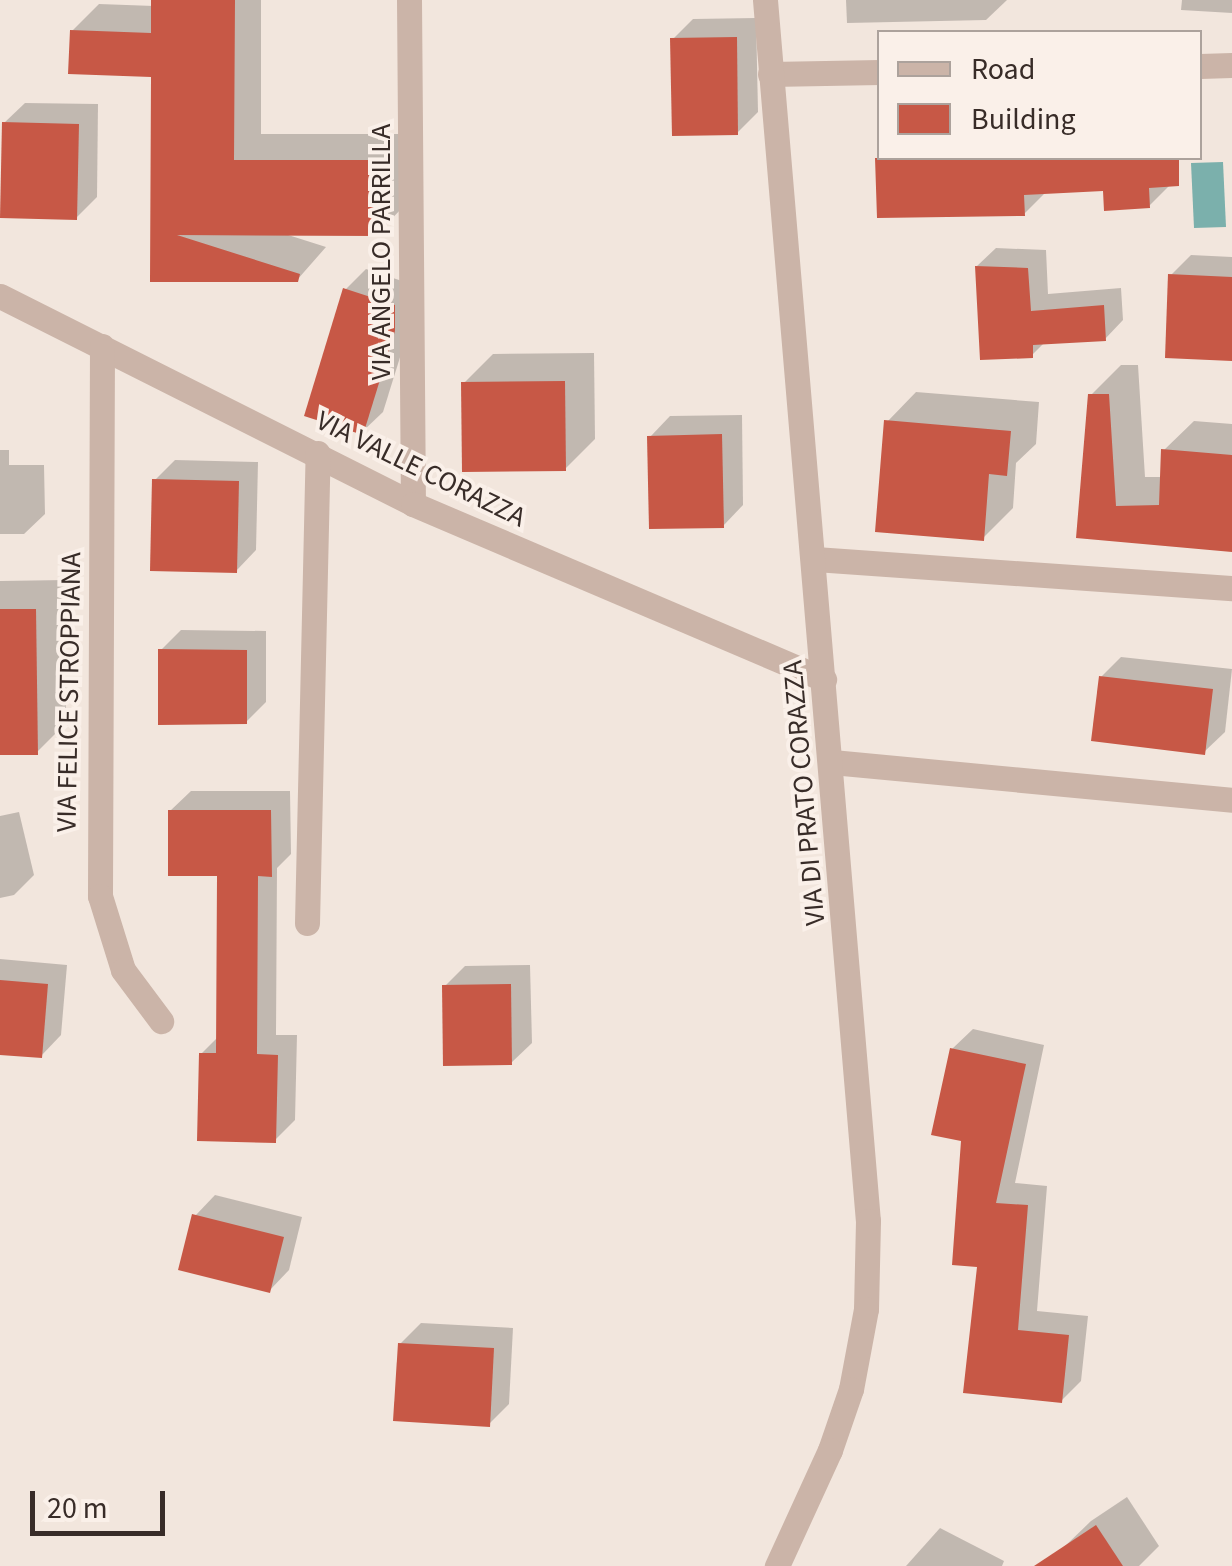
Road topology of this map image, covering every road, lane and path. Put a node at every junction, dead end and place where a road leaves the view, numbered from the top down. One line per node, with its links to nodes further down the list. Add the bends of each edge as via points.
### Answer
1 (410, 0): 10 (street, VIA ANGELO PARRILLA)
2 (765, 0): 6 (street, VIA DI PRATO CORAZZA)
3 (1232, 65): 4 (street)
4 (1202, 66)
5 (877, 72): 6 (street)
6 (770, 74): 11 (street, VIA DI PRATO CORAZZA)
7 (0, 296): 8 (street, VIA VALLE CORAZZA)
8 (102, 346): 9 (street, VIA VALLE CORAZZA); 17 (street, VIA FELICE STROPPIANA, via 100,896 123,970)
9 (318, 453): 10 (street, VIA VALLE CORAZZA); 16 (street)
10 (413, 504): 13 (street, VIA VALLE CORAZZA)
11 (815, 559): 12 (street); 13 (street, VIA DI PRATO CORAZZA)
12 (1232, 588)
13 (824, 679): 14 (street, VIA DI PRATO CORAZZA)
14 (832, 762): 15 (street); 18 (street, VIA DI PRATO CORAZZA, via 868,1220 866,1309 830,1450)
15 (1232, 800)
16 (308, 923)
17 (161, 1021)
18 (776, 1566)

